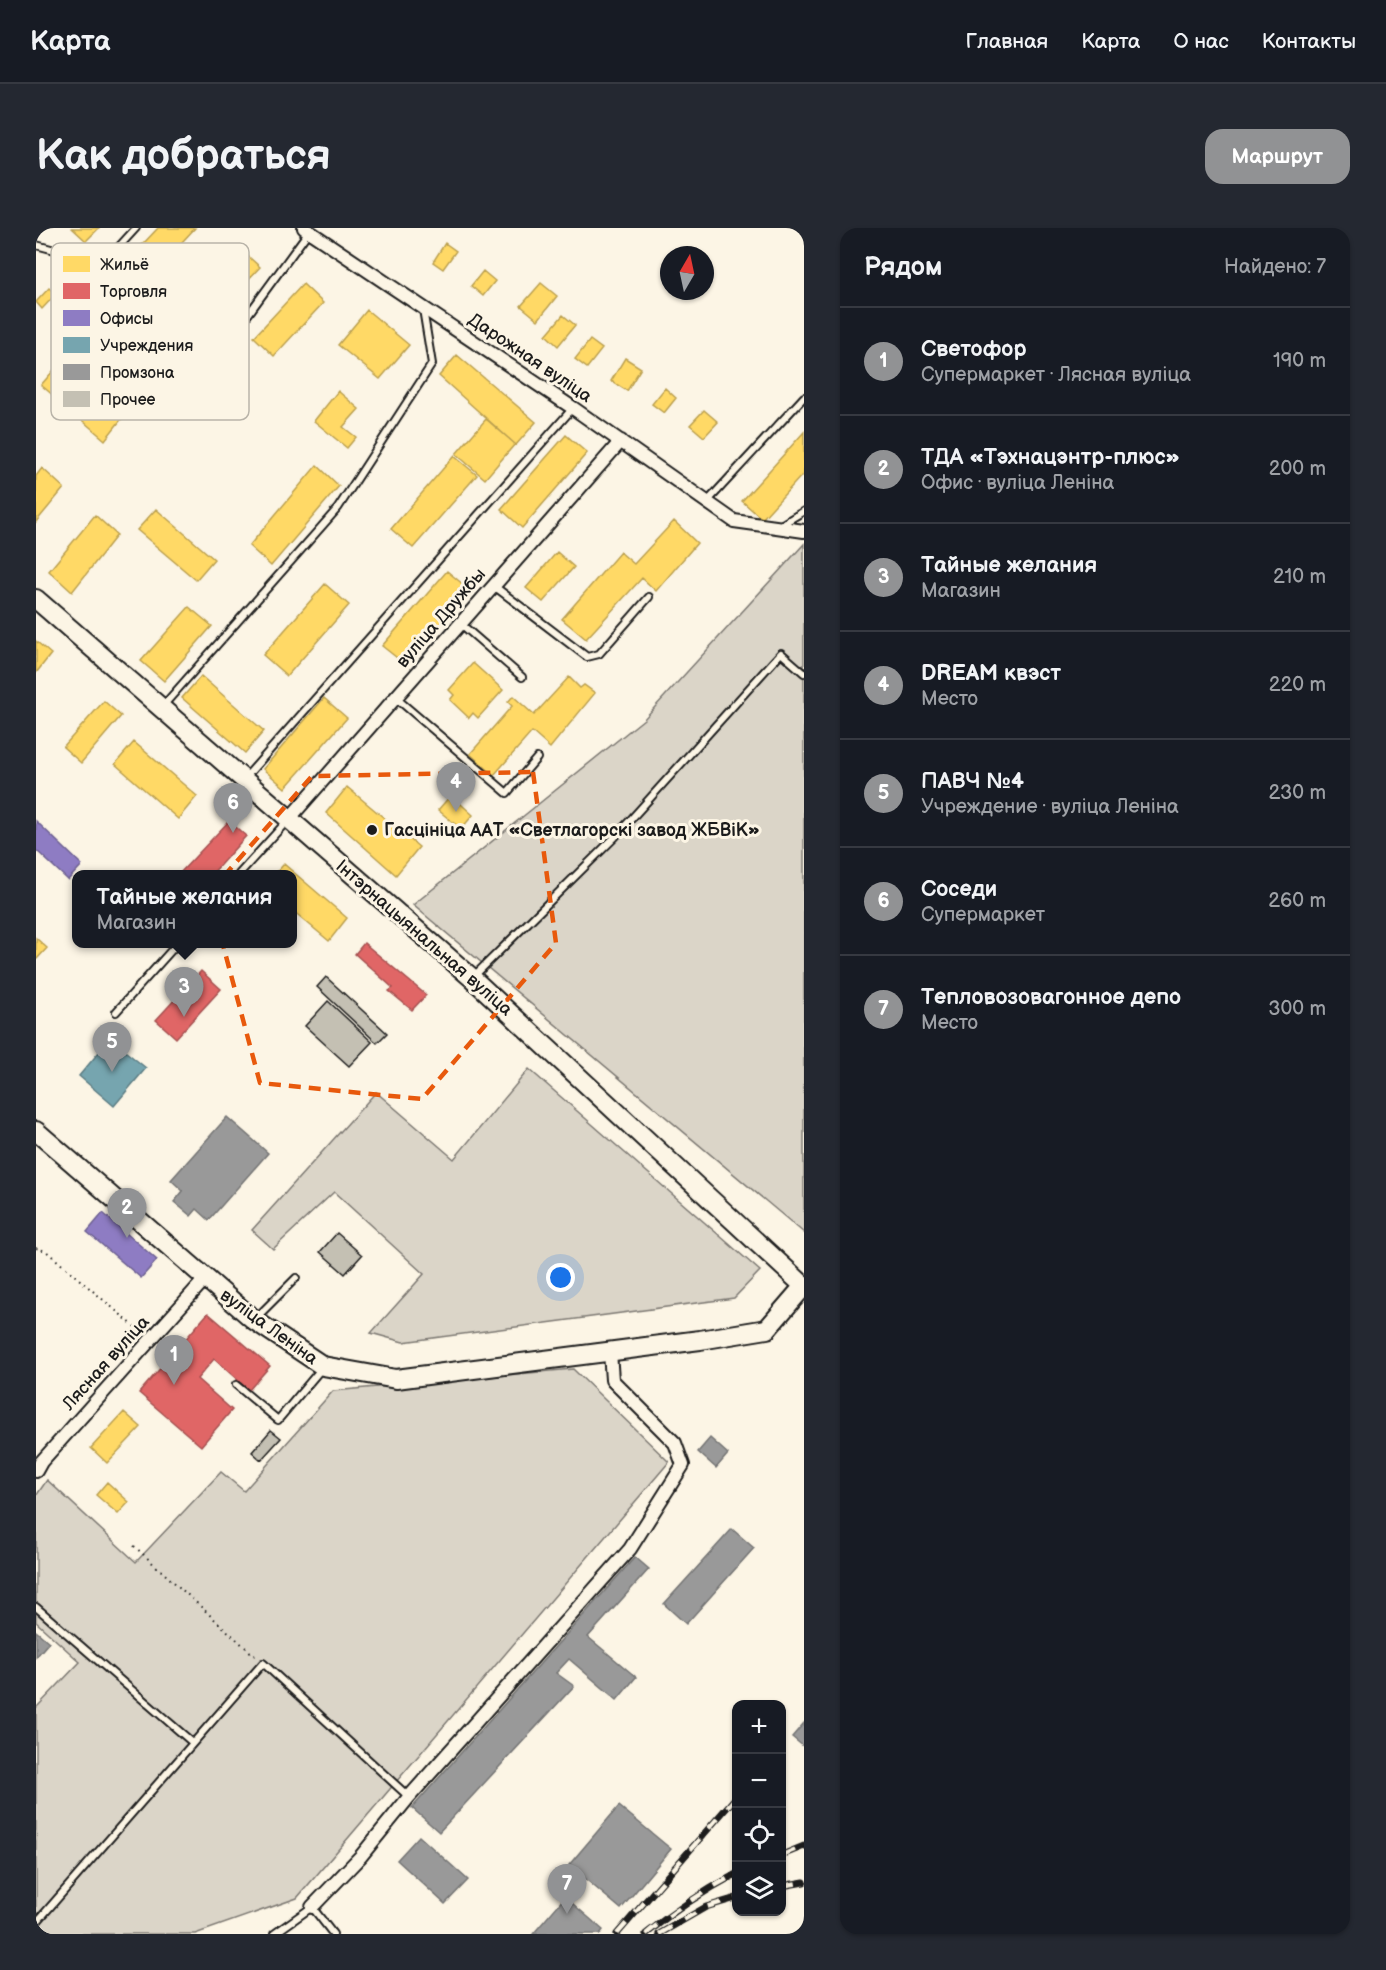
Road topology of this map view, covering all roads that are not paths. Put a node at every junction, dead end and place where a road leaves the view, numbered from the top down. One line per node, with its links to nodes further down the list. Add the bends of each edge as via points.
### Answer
1 (135, 228): 3 (lane)
2 (306, 230): 6 (street, Дарожная вуліца); 7 (lane)
3 (122, 243)
4 (36, 245): 5 (lane)
5 (51, 249)
6 (423, 308): 9 (street, Дарожная вуліца); 22 (lane, via 432,364 345,498)
7 (249, 312)
8 (804, 397): 11 (lane)
9 (573, 408): 10 (street, Дарожная вуліца); 24 (lane)
10 (621, 441): 11 (street, Дарожная вуліца); 15 (street, вуліца Дружбы)
11 (707, 502): 13 (street, Дарожная вуліца, via 734,521)
12 (804, 510): 13 (lane)
13 (778, 527): 14 (street)
14 (804, 531)
15 (494, 586): 16 (lane, via 587,657 599,654); 18 (street, вуліца Дружбы)
16 (649, 597)
17 (36, 599): 22 (street, Інтэрнацыянальная вуліца)
18 (461, 623): 20 (lane); 21 (street, вуліца Дружбы)
19 (804, 673): 28 (lane, via 781,653 615,837)
20 (522, 676)
21 (396, 698): 23 (lane, via 507,793); 25 (street, вуліца Дружбы)
22 (161, 708): 24 (street, Інтэрнацыянальная вуліца)
23 (537, 758)
24 (244, 780): 25 (street, Інтэрнацыянальная вуліца)
25 (289, 819): 26 (lane); 28 (street, Інтэрнацыянальная вуліца)
26 (243, 870)
27 (173, 948): 29 (lane)
28 (472, 978): 33 (street, Інтэрнацыянальная вуліца)
29 (116, 1012)
30 (36, 1131): 32 (street, вуліца Леніна)
31 (296, 1278): 34 (lane)
32 (205, 1279): 34 (street, вуліца Леніна); 38 (street, Лясная вуліца)
33 (804, 1286): 35 (street, вуліца Леніна, via 767,1329)
34 (254, 1320): 36 (street, вуліца Леніна)
35 (610, 1352): 36 (street, вуліца Леніна, via 396,1379); 41 (street, via 612,1380 675,1443 683,1465 630,1549)
36 (323, 1366): 37 (lane, via 278,1420)
37 (236, 1385)
38 (38, 1463)
39 (36, 1607): 40 (lane)
40 (193, 1743): 41 (lane, via 263,1664); 43 (lane)
41 (410, 1797): 42 (street)
42 (312, 1907): 44 (lane); 45 (lane)
43 (36, 1923)
44 (274, 1934)
45 (333, 1934)

